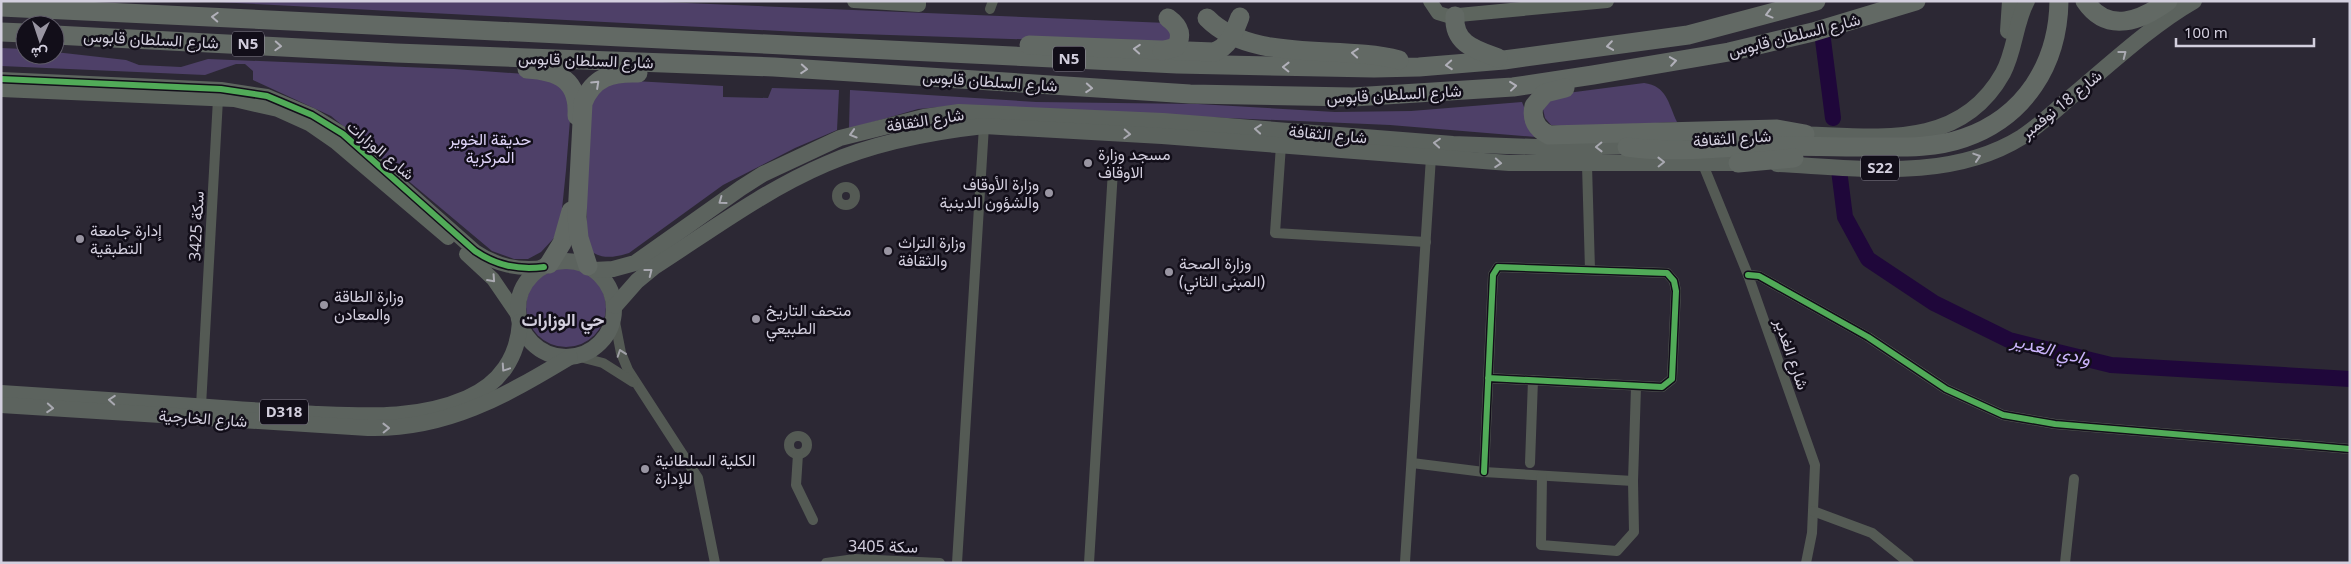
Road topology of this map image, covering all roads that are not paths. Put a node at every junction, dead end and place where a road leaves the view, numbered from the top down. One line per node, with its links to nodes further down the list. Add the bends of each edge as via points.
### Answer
1 (854, 1): 10 (street)
2 (1607, 1): 14 (street)
3 (1916, 1): 28 (highway, شارع السلطان قابوس / N5, one-way to 3, via 1729,52 1814,32)
4 (2027, 1): 37 (main road, شارع الثقافة, via 2008,64 1977,105 1945,126 1921,134)
5 (2059, 1): 40 (highway, via 2054,44 2039,79 2007,114 1964,138 1900,147)
6 (2069, 1): 44 (highway, via 2066,43 2052,78 2030,108 1987,139 1960,150 1930,156 1787,158)
7 (2085, 1): 8 (highway, via 2096,14 2120,21 2147,16)
8 (2168, 1)
9 (2194, 1): 44 (main road, شارع 18 نوفمبر / S22, one-way to 9, via 1924,168 1983,156 2034,128)
10 (919, 3)
11 (1807, 3): 25 (highway, شارع السلطان قابوس / N5, one-way to 25, via 1688,35)
12 (2011, 3): 37 (main road, via 2007,36 2000,56 1989,76 1965,102 1914,128)
13 (1, 7): 22 (highway, شارع السلطان قابوس / N5, one-way to 13)
14 (1441, 10): 25 (highway, via 1462,42 1474,50)
15 (1240, 17): 21 (highway)
16 (1168, 18): 23 (highway, via 1176,24 1180,41 1176,47)
17 (1206, 18): 21 (highway)
18 (1, 32): 19 (highway)
19 (15, 33)
20 (65, 35): 24 (highway, شارع السلطان قابوس / N5, one-way to 24)
21 (1232, 37): 23 (highway, via 1224,48 1214,52); 27 (highway, one-way to 21, via 1383,56 1267,47)
22 (834, 47): 23 (highway, one-way to 22, via 997,44); 27 (highway, شارع السلطان قابوس / N5, one-way to 22, via 1195,65)
23 (1162, 51)
24 (441, 54): 26 (highway, شارع السلطان قابوس / N5); 47 (highway, via 466,64 549,71 571,86 577,103 572,207 565,237)
25 (1504, 60): 27 (highway, شارع السلطان قابوس / N5, one-way to 27)
26 (774, 67): 28 (highway, شارع السلطان قابوس / N5, one-way to 28, via 1300,98 1354,98 1504,87); 48 (highway, one-way to 26, via 580,242 577,217 583,103 592,86 600,79 617,73 738,76)
27 (1419, 67)
28 (1593, 75): 36 (highway, via 1581,83 1540,96 1533,111 1534,122 1540,130 1554,136 1777,129)
29 (1, 79): 31 (street, شارع الوزارات, via 220,89)
30 (1, 90): 32 (street, شارع الوزارات)
31 (267, 96): 32 (street, via 222,94); 47 (street, شارع الوزارات, via 312,115 343,134 486,258 512,268)
32 (218, 99): 52 (street, شارع الوزارات, one-way to 52, via 256,104 289,114 336,142 493,279); 60 (street, سكة 3425)
33 (934, 115): 34 (main road, شارع الثقافة, via 984,112); 35 (main road, via 974,118); 48 (main road, شارع الثقافة, one-way to 48, via 840,138 748,183 635,264 613,269)
34 (1088, 117): 35 (main road, via 994,117 988,119); 39 (main road, شارع الثقافة, one-way to 34, via 1526,148)
35 (984, 126): 38 (main road, شارع الثقافة, one-way to 38); 51 (main road, شارع الثقافة, one-way to 35, via 637,281 654,267 774,189 844,156 930,133); 78 (street)
36 (1805, 134): 37 (main road, شارع الثقافة); 39 (main road, شارع الثقافة, via 1750,134 1663,145)
37 (1860, 136)
38 (1281, 145): 42 (main road, شارع الثقافة); 46 (street, via 1275,233)
39 (1627, 146): 40 (highway, via 1649,150)
40 (1755, 146): 43 (highway, via 1743,150 1709,151)
41 (1114, 154): 79 (street)
42 (1431, 157): 45 (main road, شارع الثقافة, one-way to 45); 46 (street)
43 (1702, 162): 44 (main road, شارع 18 نوفمبر / S22); 45 (main road, شارع الثقافة, one-way to 43); 50 (street, شارع الغدير)
44 (1738, 163)
45 (1587, 165): 49 (street)
46 (1426, 242): 66 (street)
47 (547, 266): 48 (main road, via 569,262); 52 (main road, D318, via 535,273 522,290)
48 (591, 268): 51 (main road, via 608,286)
49 (1590, 270): 54 (street, via 1498,266 1493,275); 57 (street, via 1667,273 1674,281 1672,379 1662,387)
50 (1748, 275): 64 (street, via 1759,276 1868,337 1946,389 2003,415 2055,424); 72 (street, شارع الغدير, via 1815,465)
51 (614, 312): 53 (main road, D318, via 611,327 599,345); 56 (street, one-way to 51, via 621,353)
52 (520, 320): 53 (main road, via 527,337 538,348 559,357); 60 (main road, شارع الخارجية / D318, one-way to 60, via 519,338 501,375 468,398 430,410 369,416)
53 (573, 357): 56 (street, via 609,366); 63 (main road, شارع الخارجية / D318, one-way to 53, via 368,428 411,427 472,409)
54 (1488, 378): 55 (street); 68 (street)
55 (1533, 380): 57 (street); 67 (street)
56 (637, 386): 75 (street, via 698,478)
57 (1636, 387): 71 (street)
58 (1, 393): 61 (main road, شارع الخارجية / D318, one-way to 58)
59 (1, 405): 61 (main road, شارع الخارجية / D318, one-way to 61)
60 (201, 406): 61 (main road, شارع الخارجية / D318); 62 (main road, via 196,412); 63 (main road)
61 (155, 409): 62 (main road, شارع الخارجية / D318)
62 (181, 417): 63 (main road, شارع الخارجية / D318)
63 (218, 419)
64 (2350, 449)
65 (798, 454): 73 (street, via 796,485)
66 (1412, 463): 68 (street); 74 (street)
67 (1530, 463)
68 (1484, 472): 69 (street)
69 (1542, 476): 71 (street); 71 (street, via 1541,545 1616,551 1634,532)
70 (2074, 479): 82 (street)
71 (1633, 481)
72 (1813, 511): 80 (street, شارع الغدير); 81 (street, via 1872,533)
73 (813, 520)
74 (1405, 562)
75 (715, 563)
76 (826, 563): 77 (street, سكة 3405, via 855,559)
77 (940, 563)
78 (956, 563)
79 (1089, 563)
80 (1806, 563)
81 (1909, 563)
82 (2065, 563)

